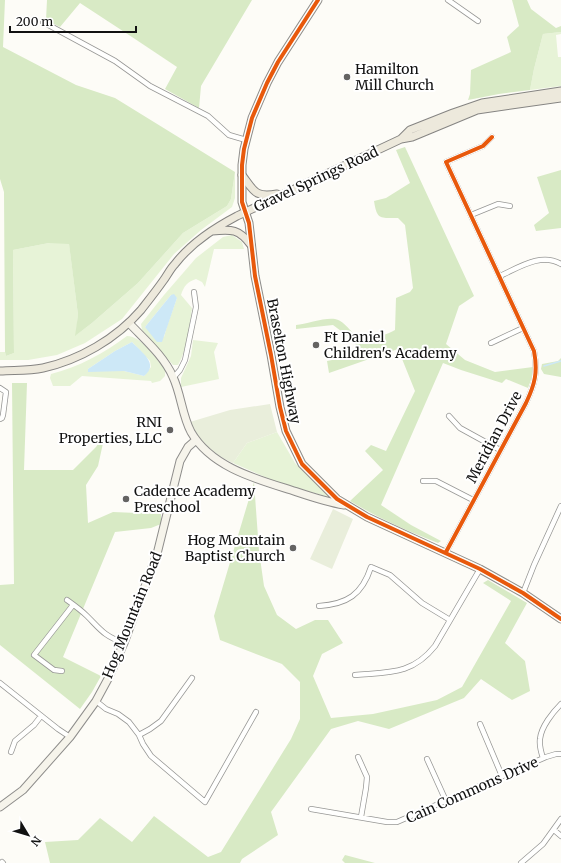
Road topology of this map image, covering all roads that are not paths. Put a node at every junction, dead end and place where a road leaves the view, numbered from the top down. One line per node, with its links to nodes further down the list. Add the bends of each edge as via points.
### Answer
1 (318, 0): 9 (main road, Braselton Highway, via 266,83)
2 (448, 0): 3 (street)
3 (478, 21)
4 (43, 22): 9 (street, via 115,61 150,86 208,116 229,135)
5 (561, 92): 8 (main road, Gravel Springs Road, via 482,103 410,130)
6 (561, 98): 8 (main road, Gravel Springs Road, via 477,110 412,137)
7 (492, 137): 14 (street, Meridian Drive, via 483,146 446,162)
8 (401, 139): 11 (main road, Gravel Springs Road)
9 (246, 140): 10 (main road, Braselton Highway)
10 (242, 175): 11 (main road, via 259,195 268,196); 13 (main road, Braselton Highway, via 242,202)
11 (289, 191): 13 (main road, Gravel Springs Road)
12 (510, 206): 14 (street, via 498,204)
13 (245, 212): 15 (main road, Gravel Springs Road); 16 (main road, Braselton Highway)
14 (471, 215): 18 (street, Meridian Drive)
15 (212, 231): 16 (main road, via 237,231); 20 (main road, Gravel Springs Road, via 193,245 175,264)
16 (252, 245): 32 (main road, Braselton Highway, via 255,276 286,431 302,464 330,493)
17 (561, 264): 18 (street, via 546,259 536,260)
18 (500, 276): 21 (street, Meridian Drive)
19 (194, 292): 24 (street, via 196,307 185,360)
20 (129, 322): 23 (main road, Gravel Springs Road, via 101,344 69,360 42,368); 24 (main road, via 157,352)
21 (523, 328): 22 (street); 29 (street, Meridian Drive, via 534,351 535,378 532,389)
22 (491, 343)
23 (0, 371)
24 (173, 378): 28 (main road, via 187,424)
25 (0, 388): 27 (street, via 6,392 3,415)
26 (449, 416): 29 (street, via 460,428)
27 (0, 419)
28 (196, 440): 32 (main road, via 226,465 250,477); 42 (main road, Hog Mountain Road, via 188,447 180,461 157,554)
29 (500, 450): 31 (street, Meridian Drive)
30 (423, 480): 31 (street, via 436,481)
31 (473, 500): 34 (street, Meridian Drive)
32 (347, 505): 34 (main road, Braselton Highway)
33 (561, 506): 36 (street)
34 (446, 552): 35 (main road, Braselton Highway)
35 (480, 569): 36 (main road, Braselton Highway); 41 (street)
36 (523, 593): 40 (main road, Braselton Highway)
37 (67, 600): 38 (street)
38 (73, 605): 42 (street, via 100,631); 43 (street, via 34,655 54,670)
39 (319, 606): 41 (street, via 344,602 351,597 365,584 371,567 390,575 422,604)
40 (561, 619)
41 (450, 620): 44 (street, via 435,646 416,665 403,670)
42 (124, 643): 47 (main road, Hog Mountain Road)
43 (62, 670)
44 (355, 676)
45 (192, 678): 52 (street, via 160,721)
46 (0, 683): 50 (street)
47 (96, 701): 52 (street, via 129,722); 53 (main road, Hog Mountain Road)
48 (561, 704): 58 (street, via 552,712 540,738)
49 (256, 712): 52 (street, via 205,802 151,756)
50 (41, 716): 53 (street); 54 (street, via 15,741)
51 (480, 724): 59 (street)
52 (139, 734)
53 (70, 737): 61 (main road, Hog Mountain Road, via 23,790)
54 (10, 752)
55 (561, 754): 58 (street, Cain Commons Drive)
56 (358, 757): 63 (street, via 367,777)
57 (427, 758): 60 (street)
58 (543, 758): 59 (street, Cain Commons Drive)
59 (502, 776): 60 (street, Cain Commons Drive)
60 (446, 801): 63 (street, Cain Commons Drive, via 397,822)
61 (0, 807)
62 (311, 809): 63 (street, Cain Commons Drive)
63 (361, 817)
64 (561, 819): 65 (street)
65 (554, 830): 66 (street); 67 (street, via 543,844)
66 (561, 836)
67 (521, 863)

